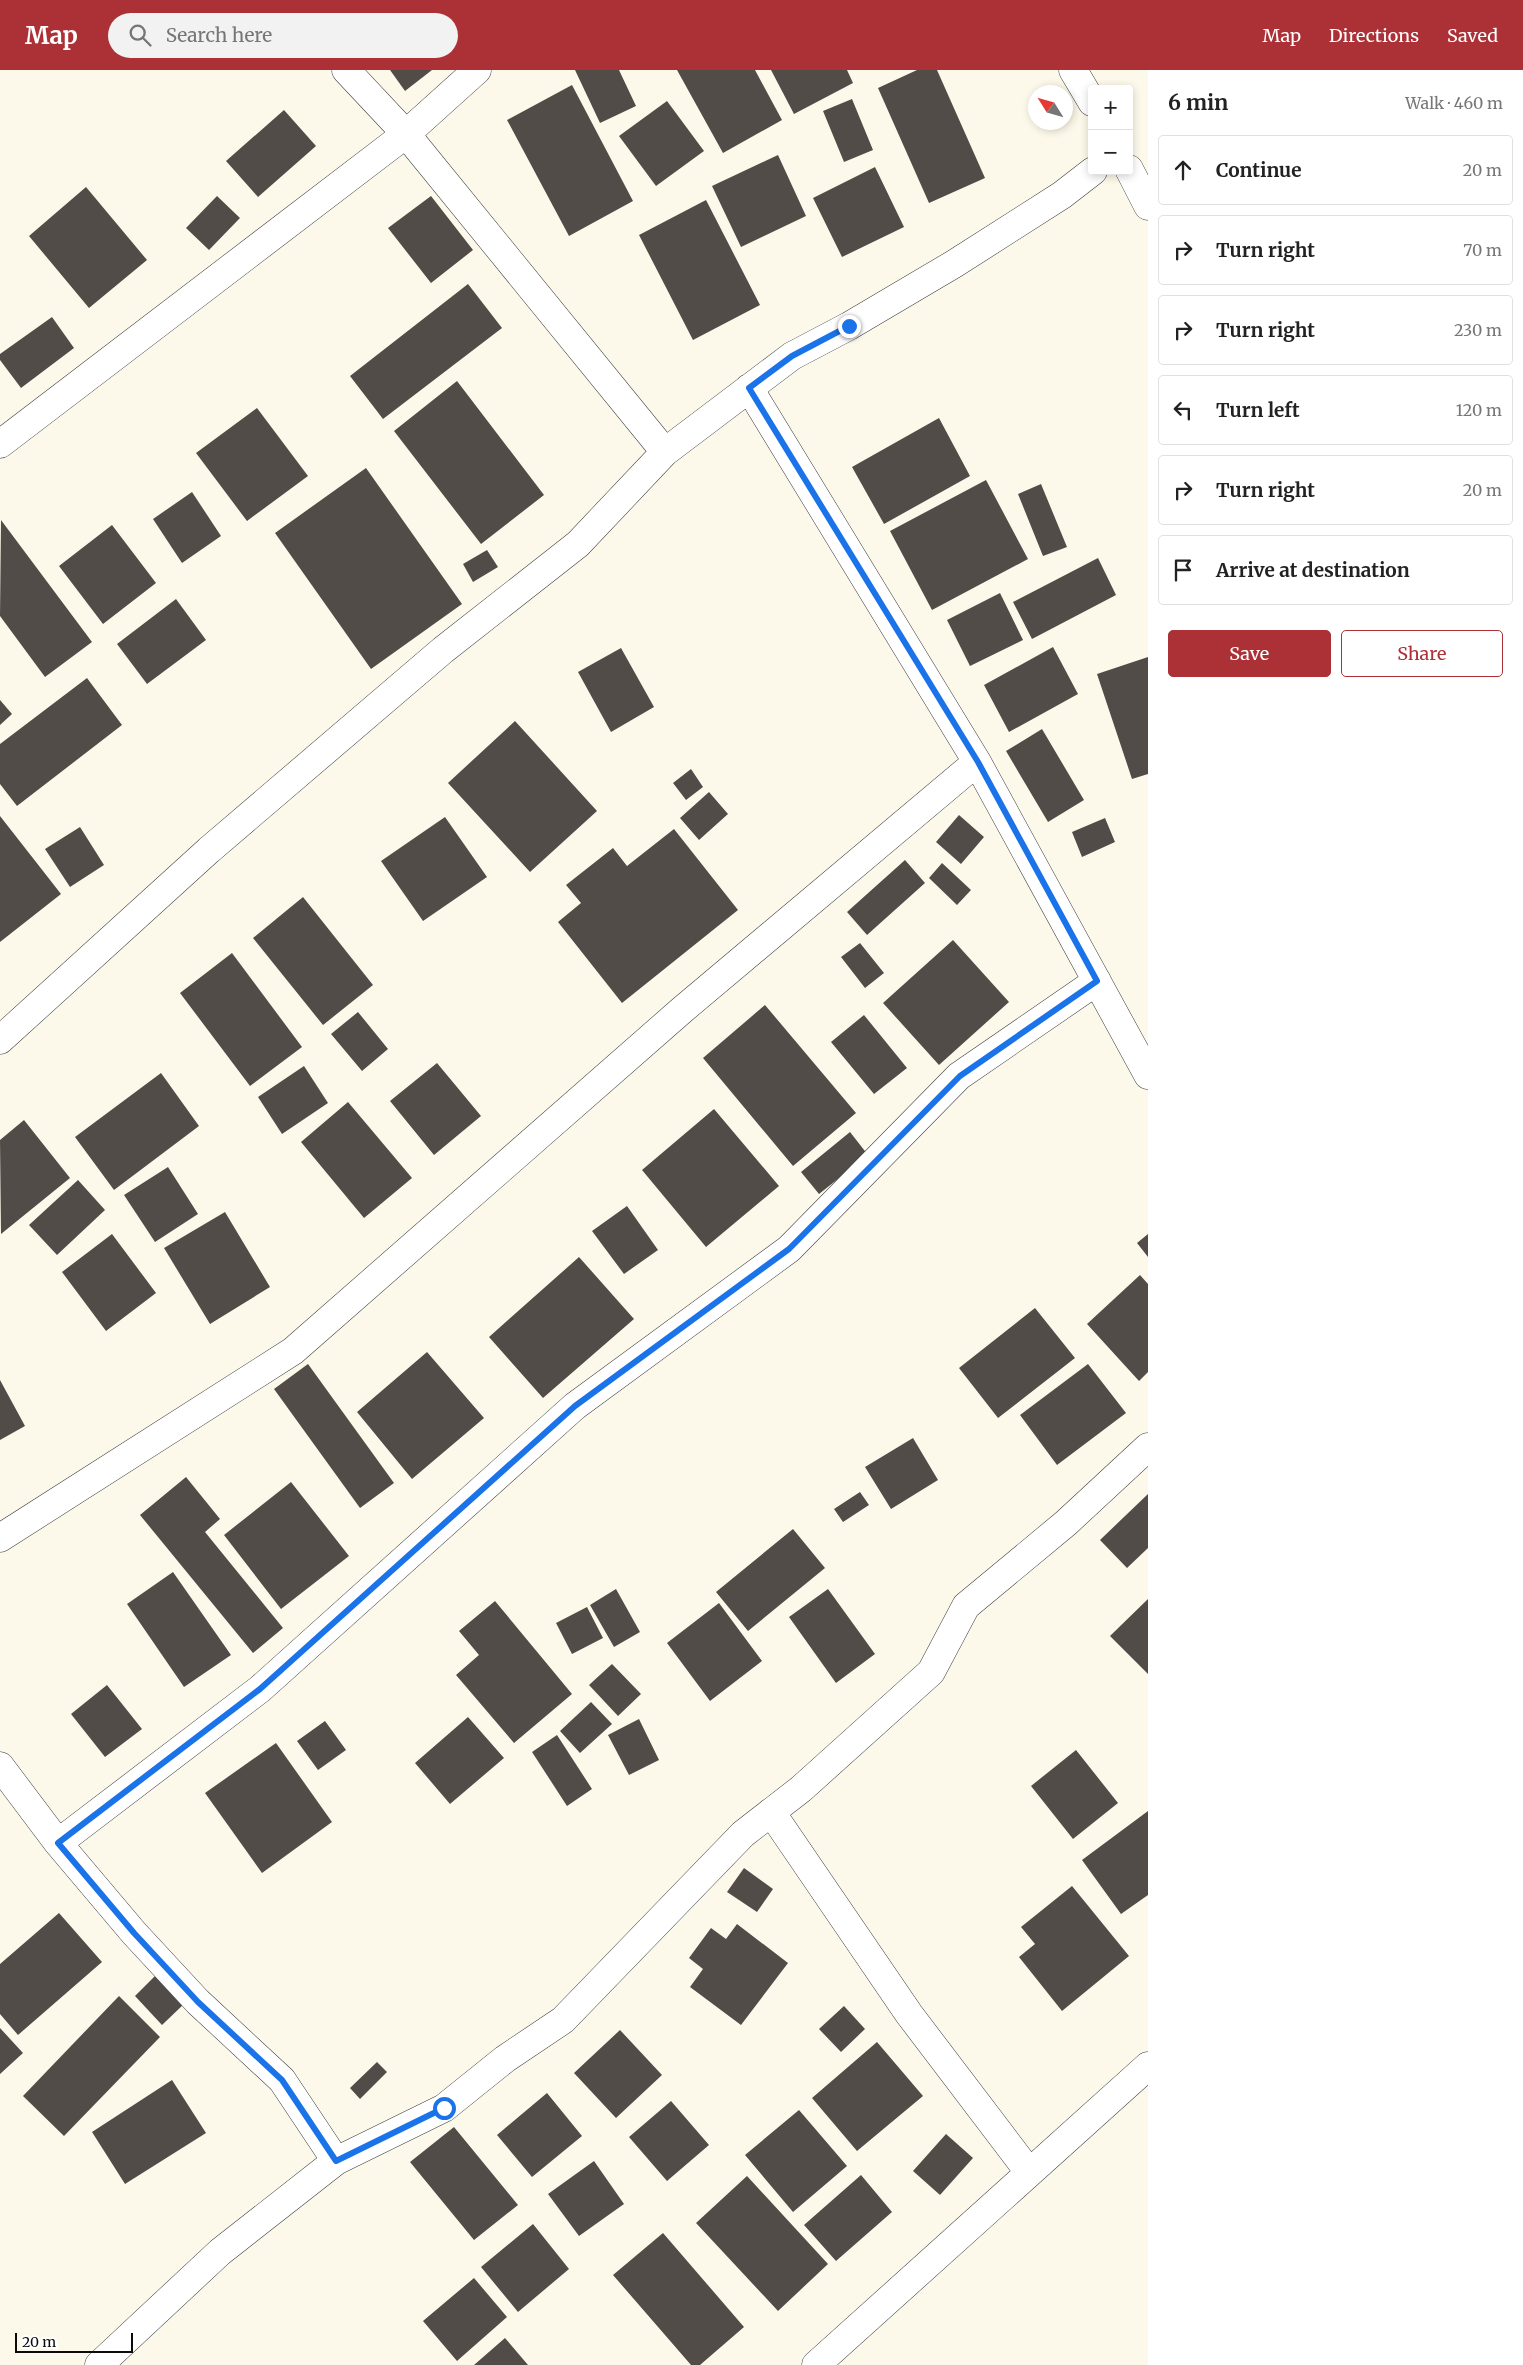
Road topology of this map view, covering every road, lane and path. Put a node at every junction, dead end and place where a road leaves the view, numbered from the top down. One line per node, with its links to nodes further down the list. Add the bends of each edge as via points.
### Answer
1 (346, 70): 5 (street)
2 (477, 70): 5 (street)
3 (1074, 70): 4 (street)
4 (1088, 95)
5 (406, 134): 10 (street); 11 (street)
6 (1088, 175): 9 (street, via 954,264 792,356)
7 (1132, 175): 8 (street)
8 (1148, 206)
9 (749, 388): 11 (street); 12 (street)
10 (0, 444)
11 (665, 452): 14 (street, via 578,544 442,650 209,850)
12 (978, 762): 13 (street); 17 (street, via 682,1010 293,1351)
13 (1097, 981): 15 (street); 20 (street, via 960,1076 789,1249 575,1406 260,1689)
14 (0, 1040)
15 (1148, 1075)
16 (1148, 1447): 19 (street, via 1066,1523 966,1606 931,1672)
17 (0, 1538)
18 (0, 1766): 20 (street)
19 (771, 1812): 22 (street, via 743,1834 563,2020 504,2059 444,2108); 23 (street, via 909,2014)
20 (58, 1843): 22 (street, via 198,2002 282,2080)
21 (1148, 2066): 23 (street)
22 (336, 2161): 24 (street, via 220,2252)
23 (1029, 2172): 25 (street)
24 (99, 2365)
25 (816, 2365)

